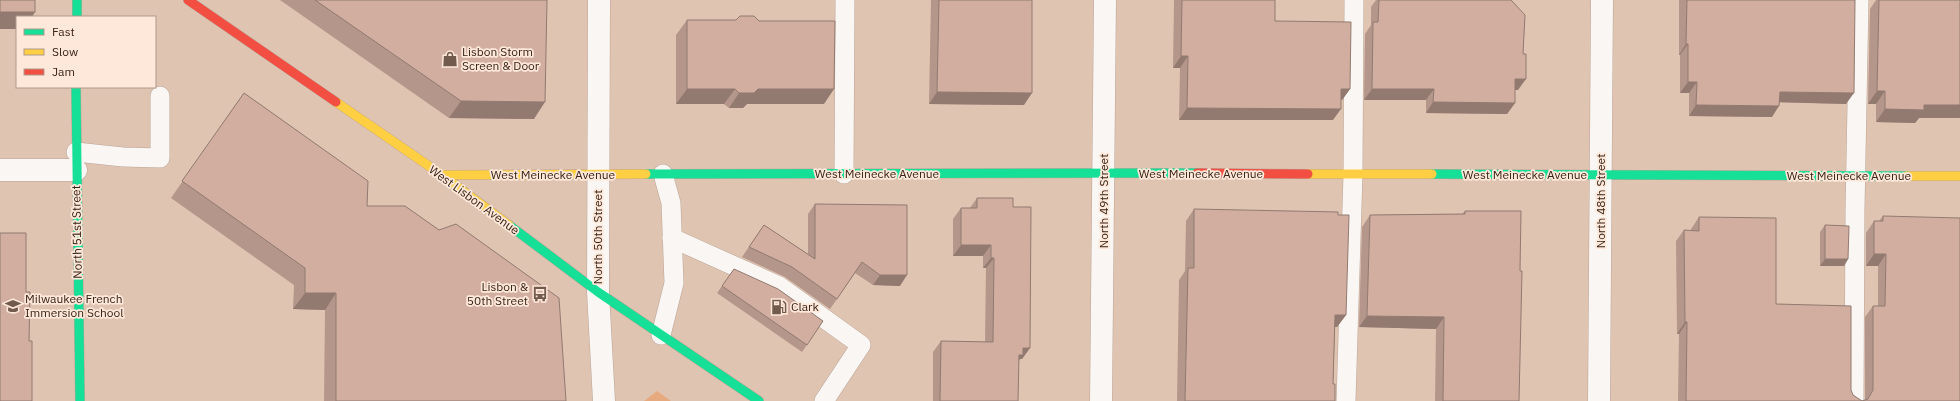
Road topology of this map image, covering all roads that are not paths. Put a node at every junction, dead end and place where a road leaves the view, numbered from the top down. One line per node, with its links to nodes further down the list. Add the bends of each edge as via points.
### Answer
1 (77, 0): 9 (street)
2 (188, 0): 19 (street, West Lisbon Avenue)
3 (600, 0): 15 (street, North 50th Street)
4 (845, 0): 17 (lane)
5 (1105, 0): 14 (street, North 49th Street)
6 (1354, 0): 18 (lane)
7 (1602, 0): 20 (street, North 48th Street)
8 (1859, 0): 21 (lane)
9 (77, 16)
10 (76, 88): 12 (street, North 51st Street)
11 (160, 96): 12 (lane, via 160,158 123,157)
12 (76, 161): 13 (street); 26 (street, North 51st Street)
13 (0, 170)
14 (1104, 173): 17 (street, West Meinecke Avenue); 18 (street, West Meinecke Avenue); 30 (street, North 49th Street)
15 (598, 174): 16 (street, West Meinecke Avenue); 19 (street, West Meinecke Avenue); 24 (street, North 50th Street)
16 (663, 174): 17 (street, West Meinecke Avenue); 23 (lane, via 671,203)
17 (844, 174)
18 (1353, 174): 20 (street, West Meinecke Avenue); 31 (lane)
19 (442, 175): 24 (street, West Lisbon Avenue)
20 (1601, 175): 21 (street, West Meinecke Avenue); 32 (street, North 48th Street)
21 (1855, 176): 22 (street, West Meinecke Avenue); 33 (lane)
22 (1960, 176)
23 (672, 238): 25 (lane, via 674,283); 29 (lane, via 779,286 861,345)
24 (598, 292): 25 (street, West Lisbon Avenue); 27 (street, North 50th Street)
25 (661, 335): 28 (street, West Lisbon Avenue)
26 (80, 401)
27 (604, 401)
28 (759, 401)
29 (824, 401)
30 (1101, 401)
31 (1346, 401)
32 (1599, 401)
33 (1854, 401)

